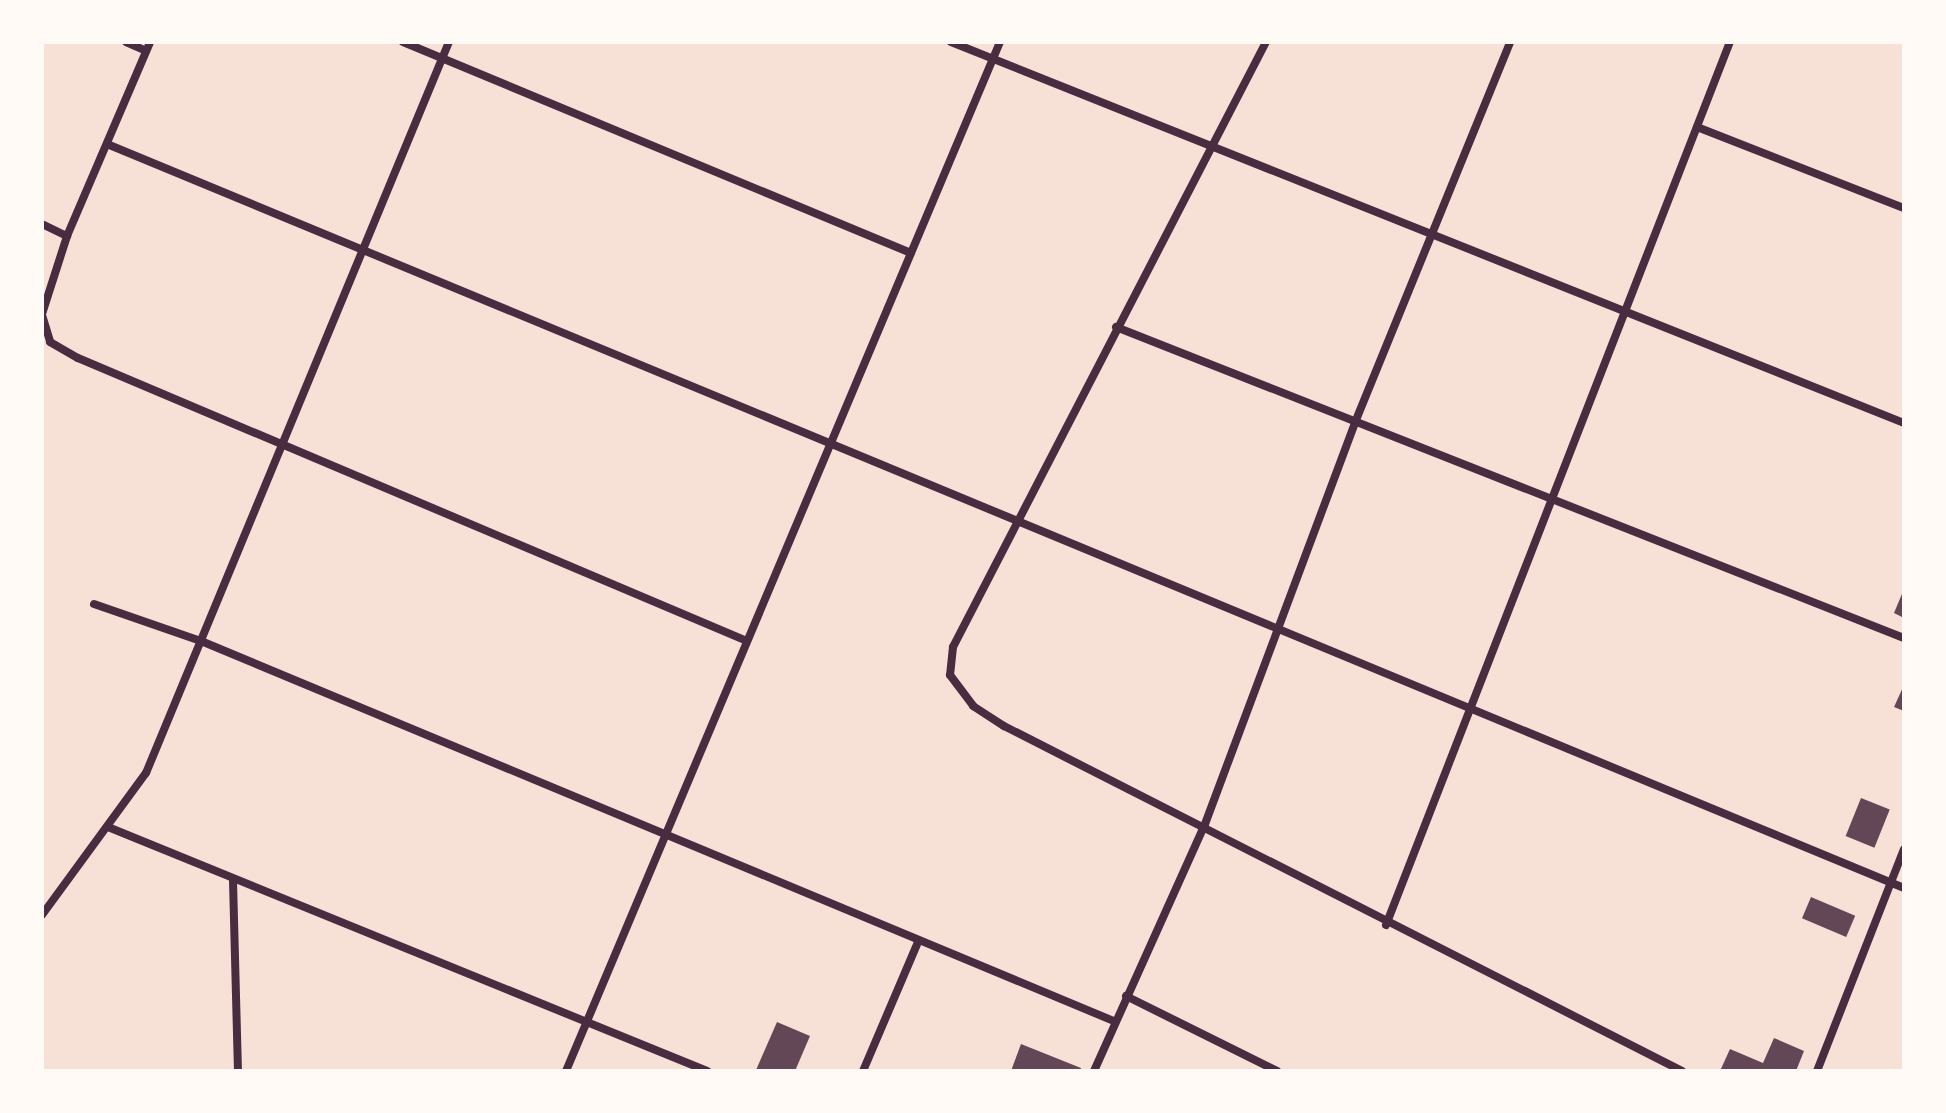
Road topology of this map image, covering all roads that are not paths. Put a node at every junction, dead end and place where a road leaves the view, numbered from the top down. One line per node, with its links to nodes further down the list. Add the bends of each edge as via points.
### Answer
1 (126, 42): 9 (street)
2 (403, 42): 10 (street)
3 (449, 42): 10 (street)
4 (951, 42): 11 (street)
5 (1000, 42): 11 (street)
6 (1266, 42): 13 (street)
7 (1510, 42): 17 (street)
8 (1730, 42): 12 (street)
9 (148, 46): 14 (street)
10 (443, 58): 19 (street); 20 (street)
11 (993, 60): 13 (street); 20 (street)
12 (1697, 127): 15 (street); 21 (street)
13 (1215, 143): 17 (street); 23 (street)
14 (107, 144): 18 (street); 19 (street)
15 (1904, 208)
16 (42, 224): 18 (street)
17 (1431, 234): 21 (street); 24 (street)
18 (67, 236): 22 (street)
19 (362, 250): 26 (street); 27 (street)
20 (911, 253): 26 (street)
21 (1625, 311): 25 (street); 28 (street)
22 (42, 315): 27 (street, via 50,342)
23 (1116, 327): 24 (street); 29 (street)
24 (1356, 420): 28 (street); 31 (street)
25 (1904, 423)
26 (829, 444): 29 (street); 34 (street)
27 (277, 448): 33 (street); 34 (street)
28 (1554, 496): 32 (street); 35 (street)
29 (1017, 525): 31 (street); 36 (street, via 953,647 950,675 973,706 1004,726)
30 (94, 604): 33 (street)
31 (1278, 634): 35 (street); 36 (street)
32 (1904, 638)
33 (201, 641): 37 (street, via 146,773); 38 (street)
34 (747, 641): 38 (street)
35 (1469, 713): 41 (street); 44 (street)
36 (1205, 824): 44 (street); 46 (street)
37 (108, 827): 40 (street); 43 (street)
38 (665, 833): 45 (street); 48 (street)
39 (1904, 849): 41 (street)
40 (233, 881): 48 (street); 49 (street)
41 (1890, 883): 42 (street); 56 (street)
42 (1904, 888)
43 (42, 915)
44 (1386, 925): 55 (street)
45 (919, 940): 47 (street); 52 (street)
46 (1126, 996): 47 (street); 54 (street)
47 (1114, 1021): 53 (street)
48 (586, 1022): 50 (street); 51 (street)
49 (238, 1071)
50 (566, 1071)
51 (707, 1071)
52 (863, 1071)
53 (1094, 1071)
54 (1277, 1071)
55 (1682, 1071)
56 (1817, 1071)

